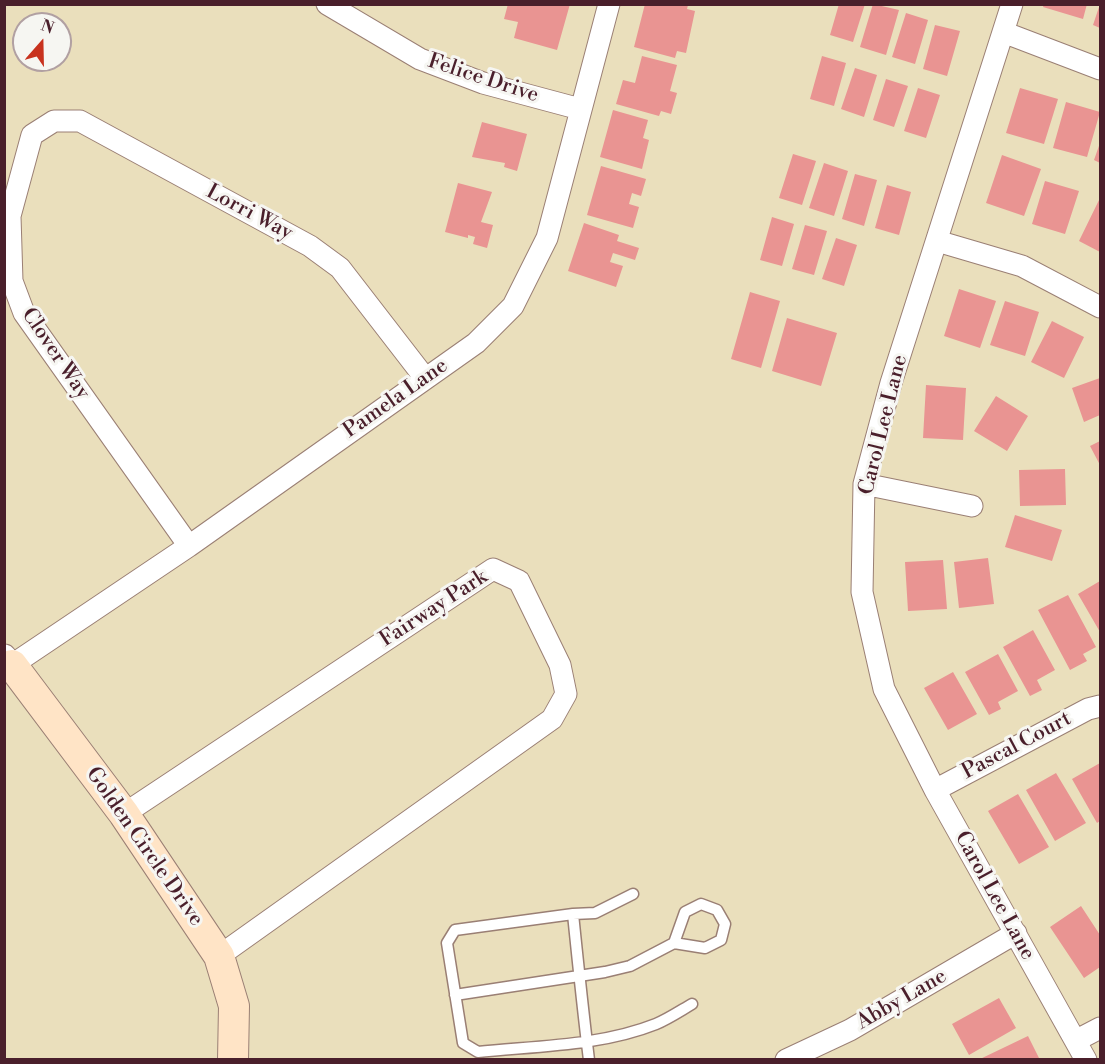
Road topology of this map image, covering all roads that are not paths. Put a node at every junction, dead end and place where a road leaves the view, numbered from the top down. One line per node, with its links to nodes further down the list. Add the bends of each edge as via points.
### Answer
1 (327, 4): 6 (street, Felice Drive, via 420,59 483,83)
2 (609, 4): 6 (street, Pamela Lane)
3 (1012, 4): 4 (street, Carol Lee Lane)
4 (1003, 32): 5 (street); 8 (street, Carol Lee Lane)
5 (1101, 69)
6 (580, 109): 10 (street, Pamela Lane, via 547,238 513,306 476,343)
7 (32, 135): 10 (street, Lorri Way, via 54,120 80,121 310,246 340,268); 13 (street, Clover Way, via 10,216 12,281 24,313)
8 (937, 241): 9 (street, via 1022,266); 11 (street, Carol Lee Lane, via 891,383)
9 (1101, 307)
10 (425, 378): 13 (street, Pamela Lane)
11 (864, 484): 12 (street); 16 (street, Carol Lee Lane, via 862,592 884,689)
12 (972, 506)
13 (189, 546): 14 (street, Pamela Lane)
14 (8, 659): 17 (street, Golden Circle Drive)
15 (1101, 706): 16 (street, Pascal Court, via 1088,709)
16 (935, 790): 20 (street, Carol Lee Lane)
17 (124, 814): 22 (street, Golden Circle Drive); 22 (street, Fairway Park, via 493,569 519,581 560,665 566,694 552,719)
18 (633, 894): 19 (lane, via 595,913)
19 (573, 914): 23 (lane); 24 (lane, via 455,930 447,943)
20 (1016, 933): 28 (street, Carol Lee Lane); 31 (street, Abby Lane, via 850,1030)
21 (674, 943): 21 (lane, via 685,912 701,904 717,910 725,924 721,940 705,948); 23 (lane, via 630,966)
22 (219, 956): 29 (street, Golden Circle Drive, via 234,1006)
23 (580, 977): 24 (lane); 27 (lane)
24 (455, 995): 27 (lane, via 463,1043 478,1052)
25 (692, 1005): 27 (lane, via 635,1032)
26 (1101, 1028): 28 (street)
27 (586, 1040): 30 (lane)
28 (1077, 1040): 32 (street, Carol Lee Lane)
29 (233, 1059)
30 (589, 1059)
31 (786, 1059)
32 (1086, 1059)

